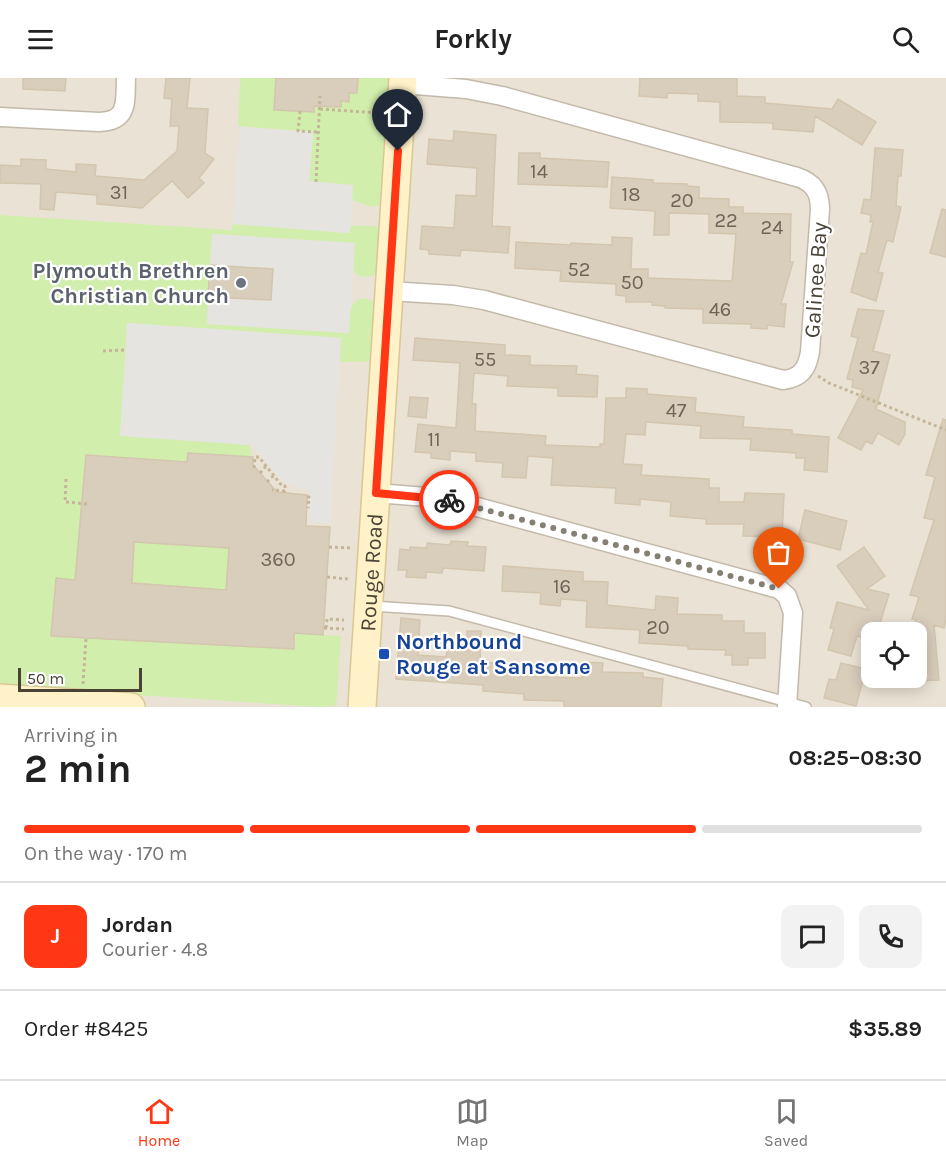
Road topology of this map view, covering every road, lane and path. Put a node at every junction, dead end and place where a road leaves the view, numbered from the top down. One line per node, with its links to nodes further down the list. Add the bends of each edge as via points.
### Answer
1 (126, 78): 7 (street, via 123,112 110,121)
2 (403, 81): 10 (street, Rouge Road); 13 (street, Galinee Bay, via 502,96 811,183 818,194 820,209)
3 (320, 96): 4 (path)
4 (319, 109): 6 (path); 8 (path)
5 (300, 111): 8 (path, via 298,131)
6 (381, 113)
7 (0, 117)
8 (318, 132): 9 (path)
9 (316, 182)
10 (389, 291): 13 (street, Galinee Bay, via 484,300 775,379 790,380); 22 (street, Rouge Road)
11 (126, 350): 12 (path)
12 (103, 351)
13 (806, 369): 14 (path, via 829,383)
14 (946, 430)
15 (266, 466): 16 (path, via 255,458); 17 (path); 18 (path)
16 (254, 468)
17 (260, 473)
18 (274, 476): 20 (path); 21 (path, via 285,491)
19 (66, 478): 24 (path, via 65,502)
20 (267, 482)
21 (272, 490)
22 (376, 493): 30 (street, Rouge Road); 36 (street, via 466,504 779,589 788,597 793,613)
23 (307, 497): 25 (path)
24 (88, 504)
25 (308, 508)
26 (329, 547): 27 (path)
27 (350, 548)
28 (327, 577): 29 (path)
29 (348, 579)
30 (369, 606): 36 (lane, via 449,611); 38 (street, Rouge Road)
31 (344, 620): 32 (path, via 327,619 325,628)
32 (344, 629)
33 (86, 638): 34 (path)
34 (83, 686)
35 (0, 698): 37 (street)
36 (787, 704): 39 (lane)
37 (131, 707)
38 (362, 707)
39 (806, 707)

